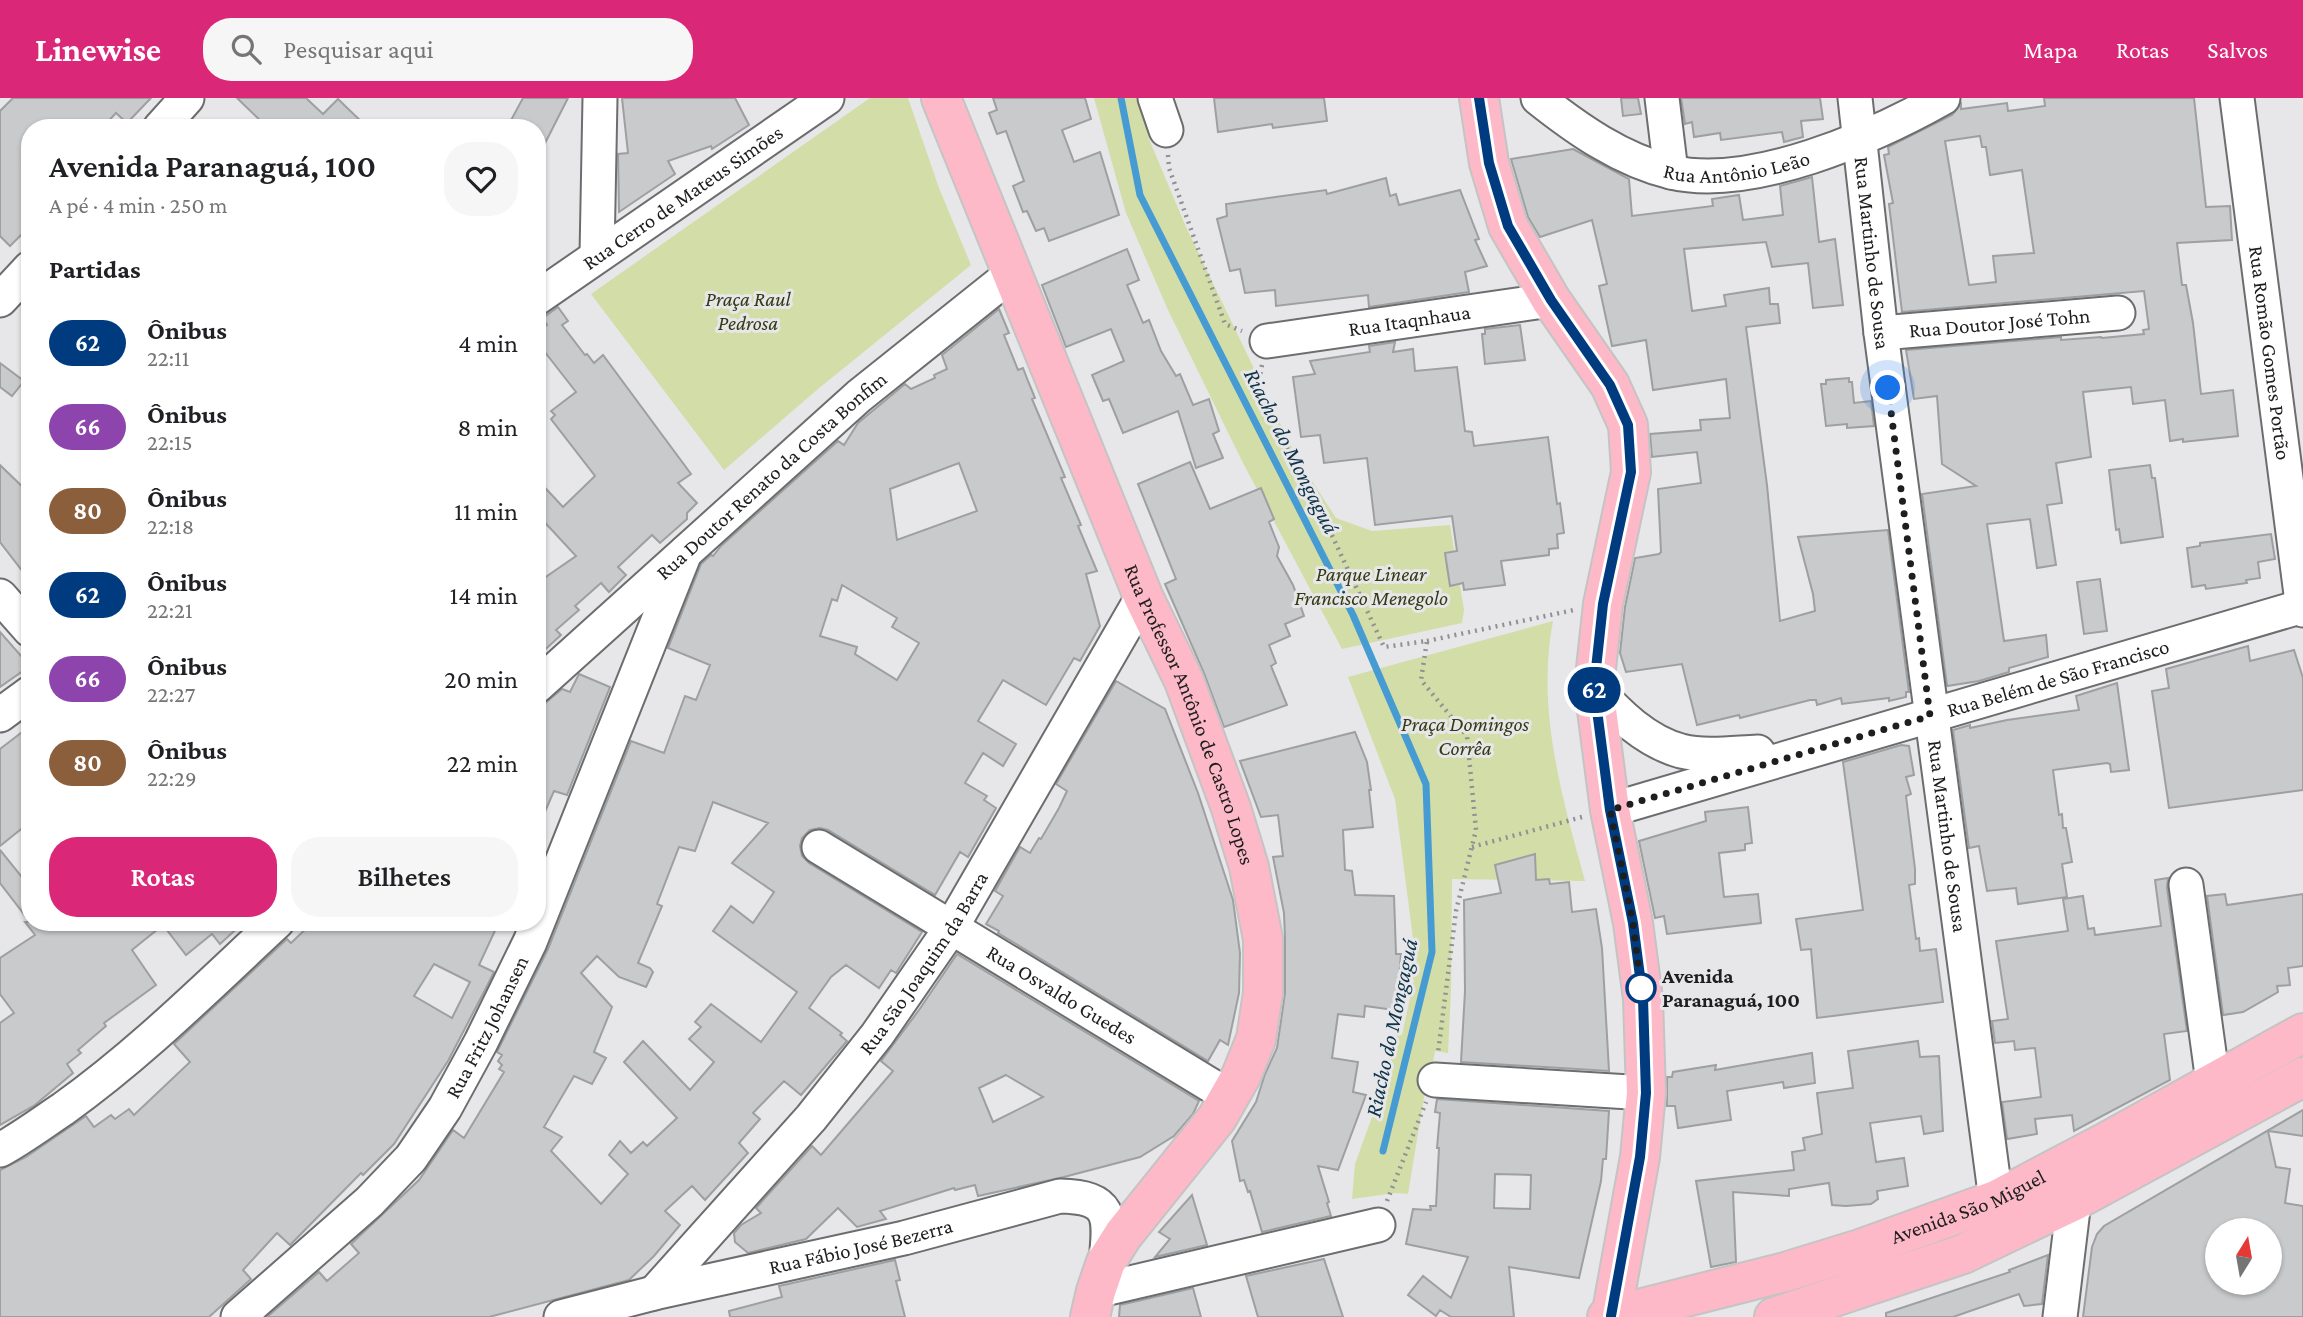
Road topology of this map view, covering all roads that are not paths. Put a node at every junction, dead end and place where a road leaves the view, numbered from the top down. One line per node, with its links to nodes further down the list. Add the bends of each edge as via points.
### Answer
1 (187, 98): 12 (street)
2 (600, 98): 16 (street)
3 (827, 98): 16 (street, Rua Cerro de Mateus Simões)
4 (941, 98): 17 (main road, Rua Professor Antônio de Castro Lopes)
5 (1154, 98): 13 (street)
6 (1479, 98): 21 (main road, via 1489,163 1508,226)
7 (1538, 98): 15 (street, Rua Antônio Leão, via 1575,127 1625,155)
8 (1662, 98): 15 (street)
9 (1855, 98): 14 (street, Rua Martinho de Sousa)
10 (1943, 98): 14 (street, Rua Antônio Leão)
11 (2237, 98): 28 (street, Rua Romão Gomes Portão)
12 (168, 119)
13 (1166, 130)
14 (1860, 138): 15 (street, Rua Antônio Leão, via 1837,149 1749,173); 23 (street, Rua Martinho de Sousa)
15 (1671, 172)
16 (597, 255): 19 (street, Rua Cerro de Mateus Simões)
17 (1013, 273): 25 (street, Rua Doutor Renato da Costa Bonfim, via 859,396); 27 (main road, Rua Professor Antônio de Castro Lopes)
18 (21, 277): 20 (street)
19 (546, 292)
20 (0, 299)
21 (1551, 300): 24 (street, Rua Itaqnhaua); 31 (main road, via 1610,385 1628,425 1631,472 1603,604)
22 (2118, 313): 23 (street, Rua Doutor José Tohn)
23 (1881, 333): 34 (street, Rua Martinho de Sousa)
24 (1267, 341)
25 (685, 553): 30 (street, Rua Doutor Renato da Costa Bonfim); 39 (street, Rua Fritz Johansen)
26 (0, 596): 29 (street)
27 (1143, 596): 40 (street, Rua São Joaquim da Barra); 48 (main road, Rua Professor Antônio de Castro Lopes, via 1184,681 1231,808 1263,939 1263,993 1255,1039)
28 (2303, 608): 34 (street, Rua Belém de São Francisco)
29 (21, 620)
30 (546, 678)
31 (1594, 687): 35 (street, Rua Belém de São Francisco, via 1632,725 1683,752); 36 (main road)
32 (21, 700): 33 (street)
33 (0, 715)
34 (1930, 716): 35 (street, Rua Belém de São Francisco); 50 (street, Rua Martinho de Sousa)
35 (1813, 749): 36 (street, Rua Belém de São Francisco)
36 (1610, 810): 47 (main road, via 1642,992)
37 (819, 847): 40 (street, Rua Osvaldo Guedes)
38 (2186, 886): 46 (street)
39 (546, 902)
40 (951, 928): 48 (street, Rua Osvaldo Guedes); 54 (street, Rua São Joaquim da Barra, via 877,1035 811,1118)
41 (266, 931): 49 (street, via 111,1072)
42 (534, 931): 55 (street, Rua Fritz Johansen, via 481,1042 411,1158 369,1202)
43 (2303, 1033): 46 (main road, Avenida São Miguel)
44 (2303, 1077): 51 (main road, Avenida São Miguel)
45 (1435, 1080): 47 (street)
46 (2213, 1082): 50 (main road, Avenida São Miguel)
47 (1646, 1093): 57 (main road, via 1640,1157)
48 (1230, 1097): 53 (main road, Rua Professor Antônio de Castro Lopes, via 1123,1234)
49 (0, 1150)
50 (1996, 1200): 57 (main road, Avenida São Miguel, via 1860,1250)
51 (2074, 1201): 58 (main road, Avenida São Miguel, via 1963,1254); 59 (street)
52 (1378, 1225): 53 (street)
53 (1097, 1290): 54 (street, Rua Fábio José Bezerra, via 1109,1222 1091,1200 1060,1196 904,1238)
54 (654, 1293): 56 (street, Rua Fábio José Bezerra)
55 (238, 1317)
56 (561, 1317)
57 (1610, 1317)
58 (1774, 1317)
59 (2060, 1317)

